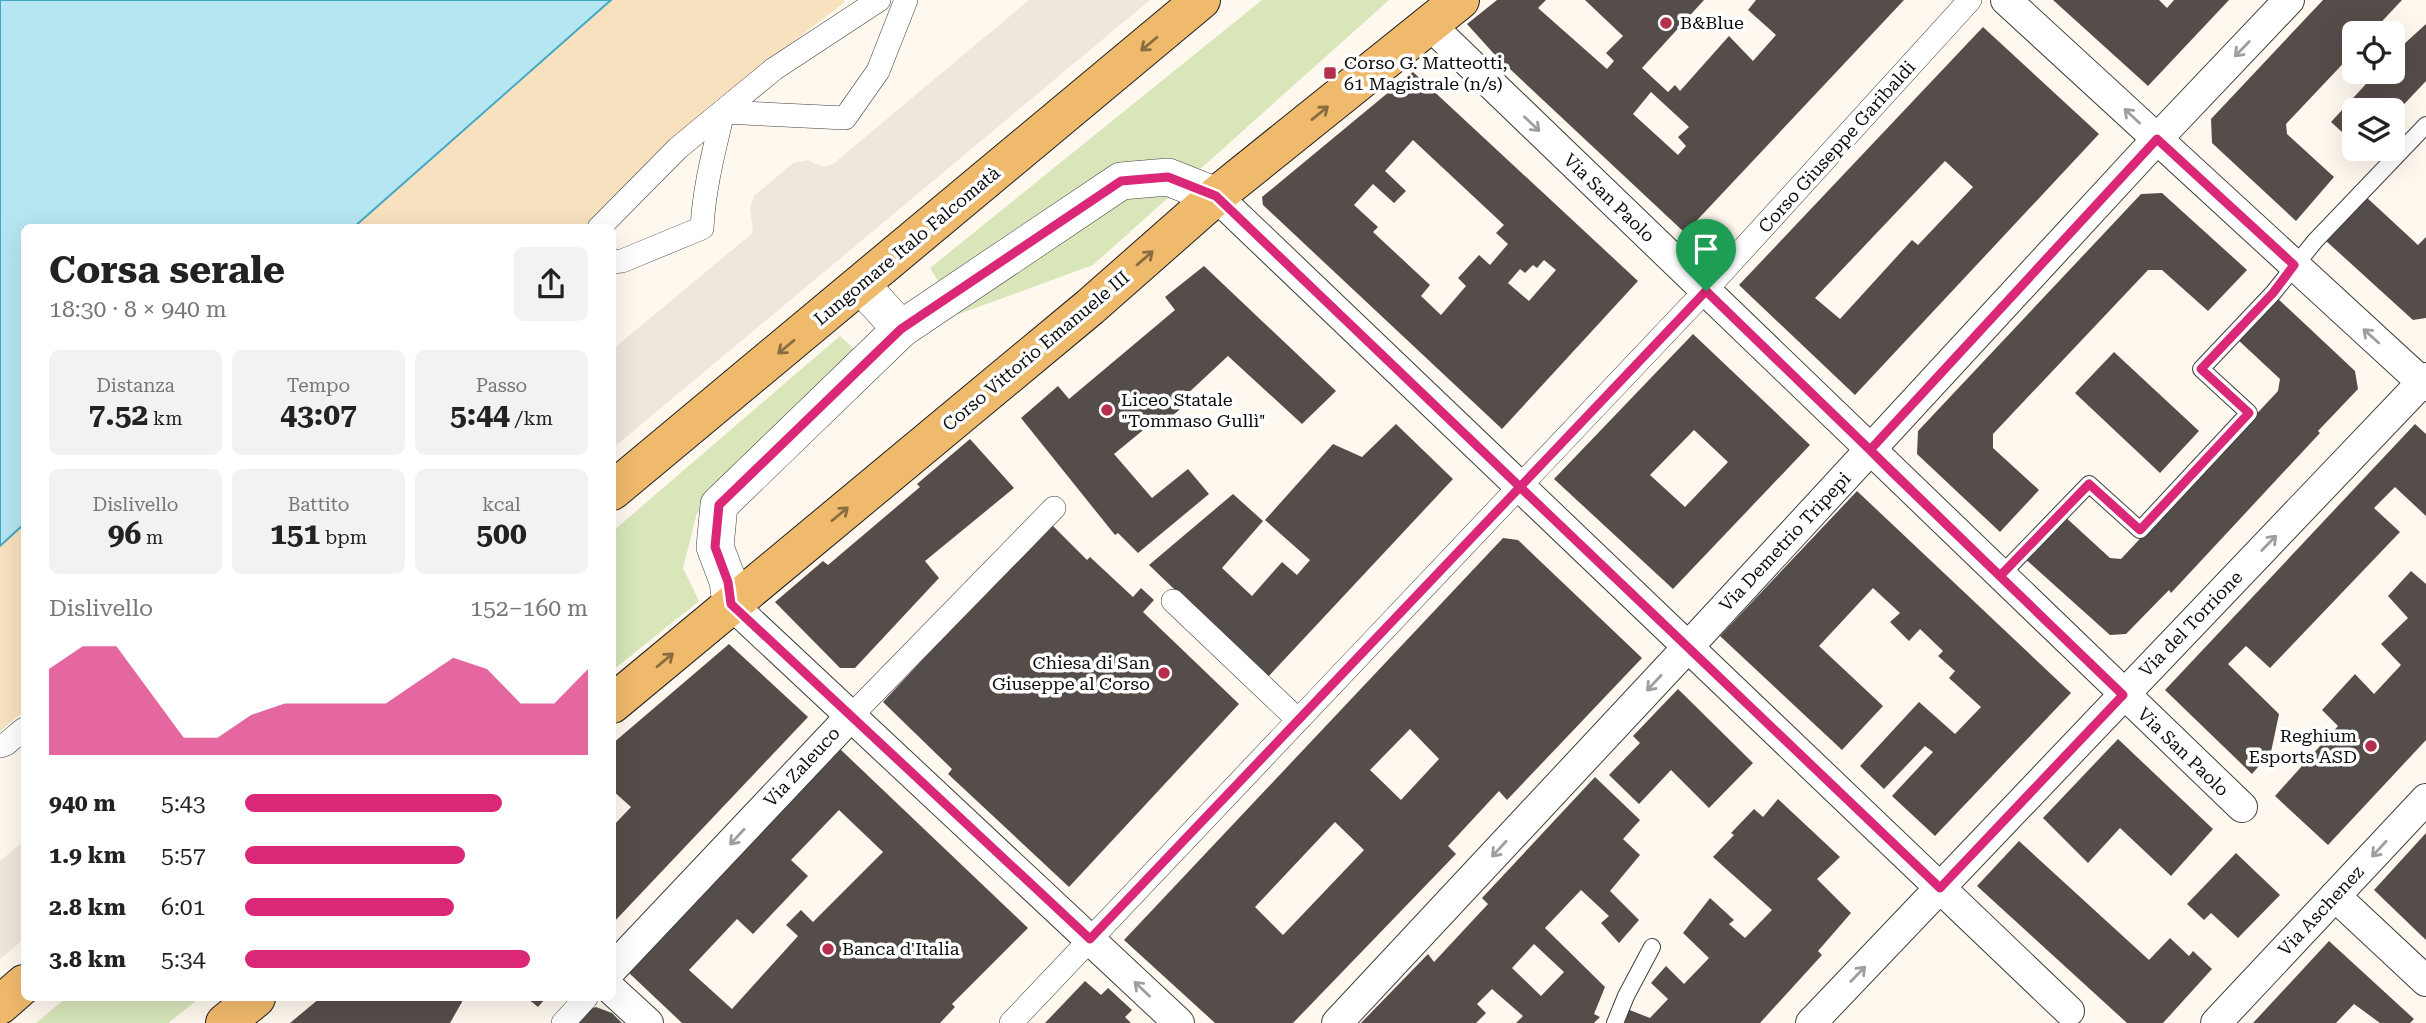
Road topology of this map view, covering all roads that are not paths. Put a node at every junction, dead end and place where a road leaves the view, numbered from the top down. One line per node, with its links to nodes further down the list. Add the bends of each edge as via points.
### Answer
1 (879, 0): 9 (street, via 774,69)
2 (906, 0): 9 (street, via 878,71 845,118)
3 (1201, 0): 16 (main road, Lungomare Italo Falcomatà, one-way to 16)
4 (1460, 0): 8 (main road, Corso Vittorio Emanuele III)
5 (1970, 0): 17 (street, Corso Giuseppe Garibaldi)
6 (2006, 0): 11 (street, one-way to 6)
7 (2289, 0): 11 (street, Via Demetrio Tripepi, one-way to 11)
8 (1430, 25): 12 (main road, Corso Vittorio Emanuele III, one-way to 8); 17 (street, Via San Paolo, one-way to 17)
9 (723, 112): 13 (street, via 678,148); 14 (street, via 707,179 702,228)
10 (2426, 125): 15 (lane)
11 (2157, 139): 15 (street); 20 (street, Via Demetrio Tripepi)
12 (1216, 196): 18 (street, via 1168,177 1121,181); 21 (street); 26 (main road, Corso Vittorio Emanuele III, one-way to 12, via 1090,307)
13 (603, 224)
14 (616, 262)
15 (2294, 265): 19 (street, one-way to 15); 24 (lane, via 2201,369 2249,413 2140,530 2089,484)
16 (861, 285): 18 (street); 22 (main road, Lungomare Italo Falcomatà, one-way to 22)
17 (1706, 291): 20 (street, Via San Paolo); 21 (street, Corso Giuseppe Garibaldi)
18 (901, 329): 26 (street, via 719,505 715,547)
19 (2425, 382): 28 (street, Via del Torrione, one-way to 19)
20 (1870, 450): 24 (street, Via San Paolo); 27 (street, Via Demetrio Tripepi)
21 (1520, 487): 27 (street); 31 (street, Corso Giuseppe Garibaldi)
22 (616, 488)
23 (1055, 509): 30 (street, Via Zaleuco)
24 (2000, 576): 28 (street, Via San Paolo)
25 (1173, 601): 31 (street)
26 (731, 604): 29 (main road, Corso Vittorio Emanuele III, one-way to 26); 30 (street)
27 (1688, 647): 36 (street); 53 (street, Via Demetrio Tripepi, one-way to 53)
28 (2123, 695): 35 (street, Via San Paolo); 36 (street, Via del Torrione)
29 (616, 701)
30 (851, 716): 38 (street); 40 (street, Via Zaleuco, one-way to 40)
31 (1297, 719): 38 (street, Corso Giuseppe Garibaldi)
32 (21, 732): 33 (street)
33 (0, 746)
34 (2426, 799): 37 (street, Via Aschenez, one-way to 37)
35 (2242, 807)
36 (1940, 888): 47 (street); 55 (street, Via del Torrione, one-way to 36)
37 (2335, 896): 41 (street); 56 (street, Via Aschenez)
38 (1090, 939): 51 (street, Corso Giuseppe Garibaldi); 52 (street, one-way to 38)
39 (1652, 947): 54 (lane)
40 (616, 965)
41 (2426, 981)
42 (21, 986): 46 (main road)
43 (616, 994): 50 (street)
44 (252, 1001): 48 (main road)
45 (583, 1001): 49 (street)
46 (0, 1004)
47 (2069, 1011)
48 (225, 1023)
49 (563, 1023)
50 (648, 1023)
51 (1011, 1023)
52 (1179, 1023)
53 (1337, 1023)
54 (1615, 1023)
55 (1811, 1023)
56 (2216, 1023)

